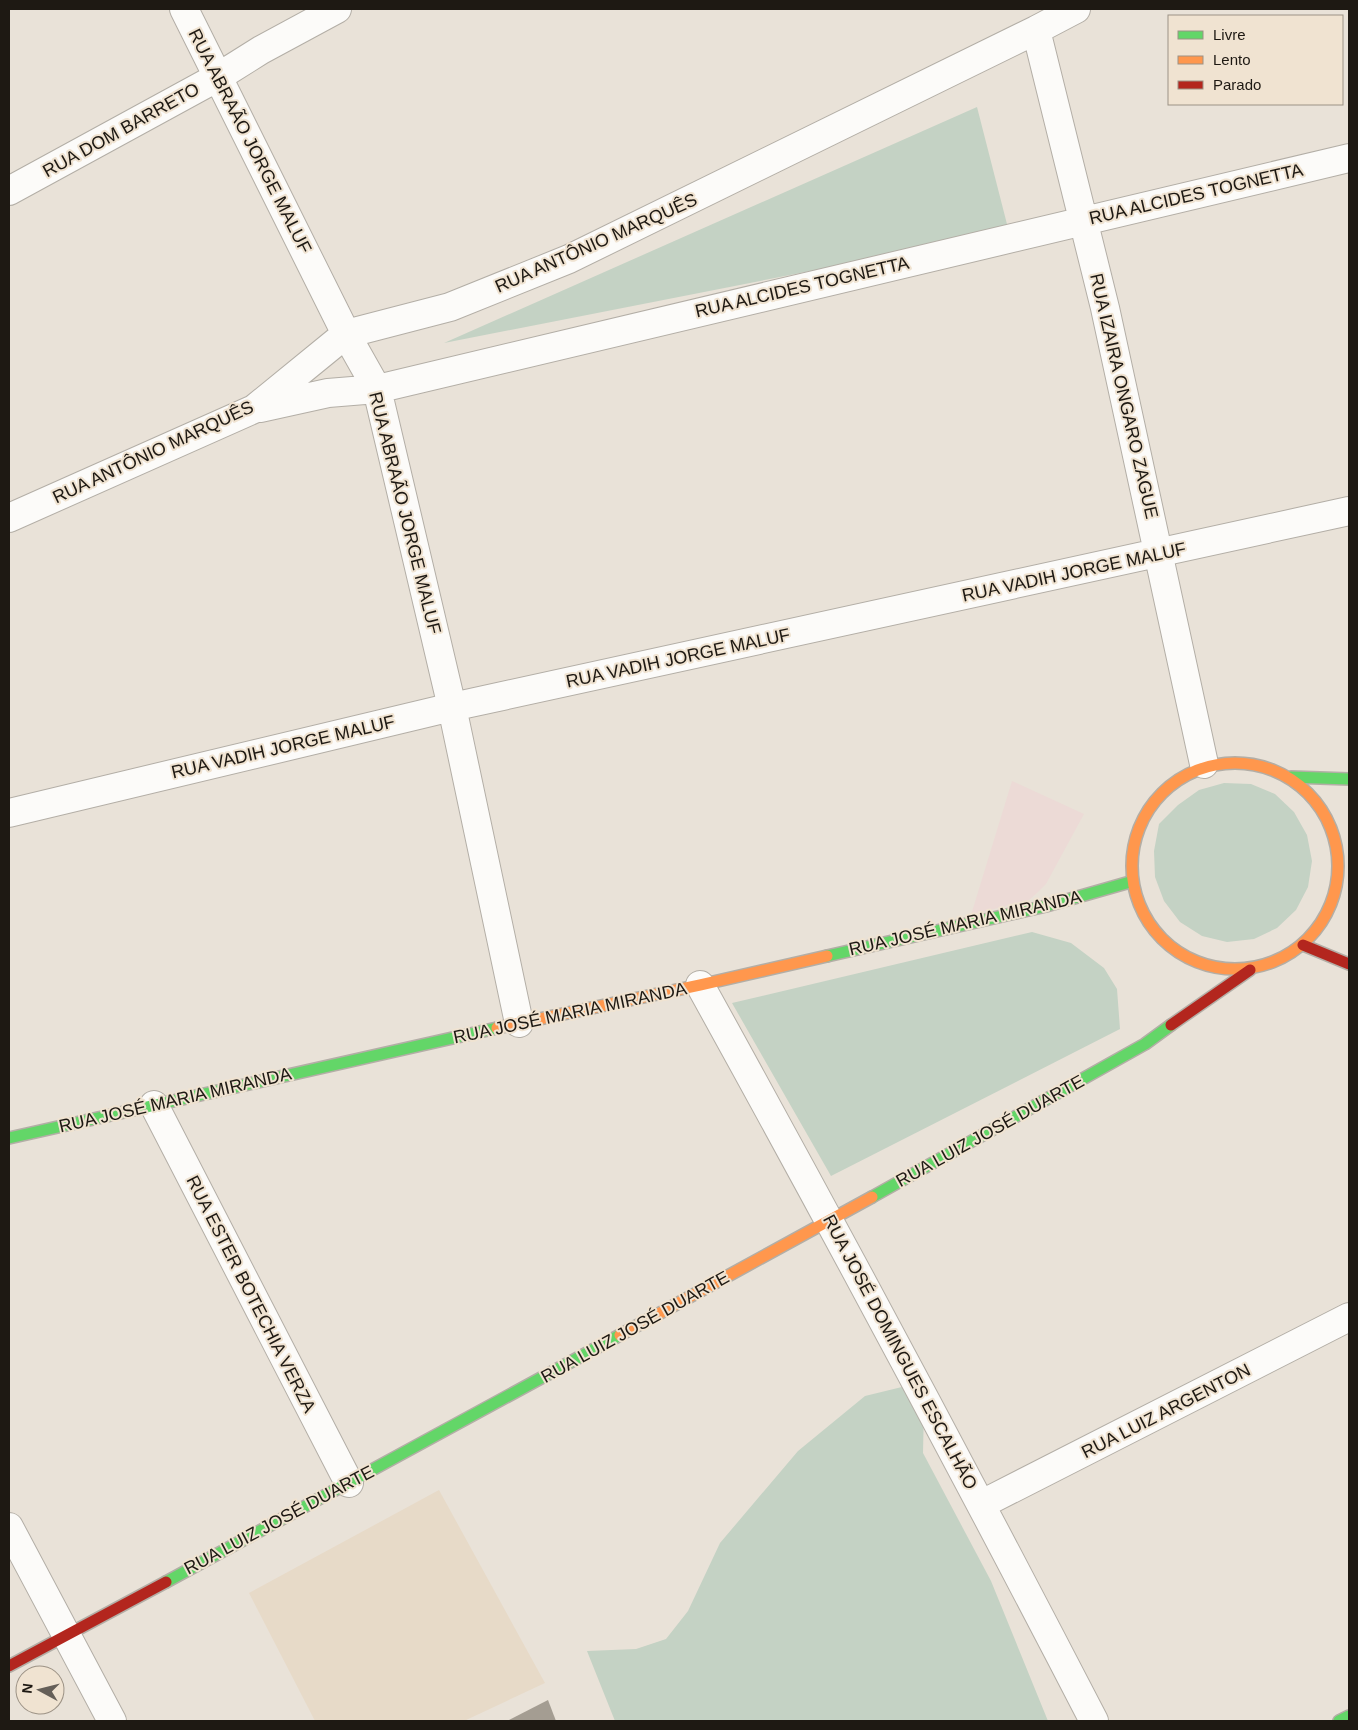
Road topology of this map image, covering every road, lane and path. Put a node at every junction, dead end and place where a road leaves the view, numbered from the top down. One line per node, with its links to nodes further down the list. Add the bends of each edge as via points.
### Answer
1 (184, 9): 5 (street, RUA ABRAÃO JORGE MALUF)
2 (337, 9): 5 (street, RUA DOM BARRETO, via 261,50)
3 (1076, 9): 4 (street, RUA ANTÔNIO MARQUÊS)
4 (1036, 30): 8 (street, RUA IZAIRA ONGARO ZAGUE); 9 (street, RUA ANTÔNIO MARQUÊS, via 568,260 450,306)
5 (218, 78): 7 (street, RUA DOM BARRETO); 9 (street, RUA ABRAÃO JORGE MALUF)
6 (1349, 158): 8 (street, RUA ALCIDES TOGNETTA)
7 (9, 191)
8 (1083, 220): 10 (street, RUA ALCIDES TOGNETTA); 14 (street, RUA IZAIRA ONGARO ZAGUE)
9 (346, 334): 10 (street, RUA ABRAÃO JORGE MALUF); 11 (street, RUA ANTÔNIO MARQUÊS)
10 (377, 389): 11 (street, RUA ALCIDES TOGNETTA, via 328,393); 15 (street, RUA ABRAÃO JORGE MALUF)
11 (254, 409): 13 (street, RUA ANTÔNIO MARQUÊS)
12 (1349, 511): 14 (street, RUA VADIH JORGE MALUF)
13 (9, 518)
14 (1159, 553): 15 (street, RUA VADIH JORGE MALUF); 16 (street, RUA IZAIRA ONGARO ZAGUE)
15 (452, 707): 19 (street, RUA VADIH JORGE MALUF); 27 (street, RUA ABRAÃO JORGE MALUF)
16 (1204, 764): 17 (main road, via 1234,762 1262,766); 21 (main road, via 1149,806 1139,829)
17 (1291, 777): 18 (main road); 22 (main road, via 1328,826 1337,855)
18 (1349, 779)
19 (9, 813)
20 (1349, 874): 22 (main road)
21 (1130, 882): 25 (main road, via 1164,939 1189,958 1218,969); 26 (main road, RUA JOSÉ MARIA MIRANDA, via 1046,906)
22 (1337, 886): 23 (main road, via 1328,914)
23 (1303, 945): 24 (main road); 25 (main road, via 1271,965)
24 (1349, 964)
25 (1250, 970): 30 (main road, RUA LUIZ JOSÉ DUARTE, via 1145,1044)
26 (700, 985): 27 (main road, RUA JOSÉ MARIA MIRANDA); 30 (street, RUA JOSÉ DOMINGUES ESCALHÃO)
27 (519, 1023): 28 (main road, RUA JOSÉ MARIA MIRANDA)
28 (154, 1104): 29 (main road, RUA JOSÉ MARIA MIRANDA); 32 (street, RUA ESTER BOTECHIA VERZA)
29 (9, 1138)
30 (830, 1221): 32 (main road, RUA LUIZ JOSÉ DUARTE); 33 (street, RUA JOSÉ DOMINGUES ESCALHÃO)
31 (1349, 1317): 33 (street, RUA LUIZ ARGENTON)
32 (348, 1483): 35 (main road, RUA LUIZ JOSÉ DUARTE)
33 (982, 1504): 39 (street, RUA JOSÉ DOMINGUES ESCALHÃO)
34 (9, 1527): 35 (street)
35 (66, 1635): 36 (main road, RUA LUIZ JOSÉ DUARTE); 38 (street)
36 (9, 1666)
37 (1349, 1716): 40 (main road)
38 (112, 1721)
39 (1094, 1721)
40 (1339, 1721)

